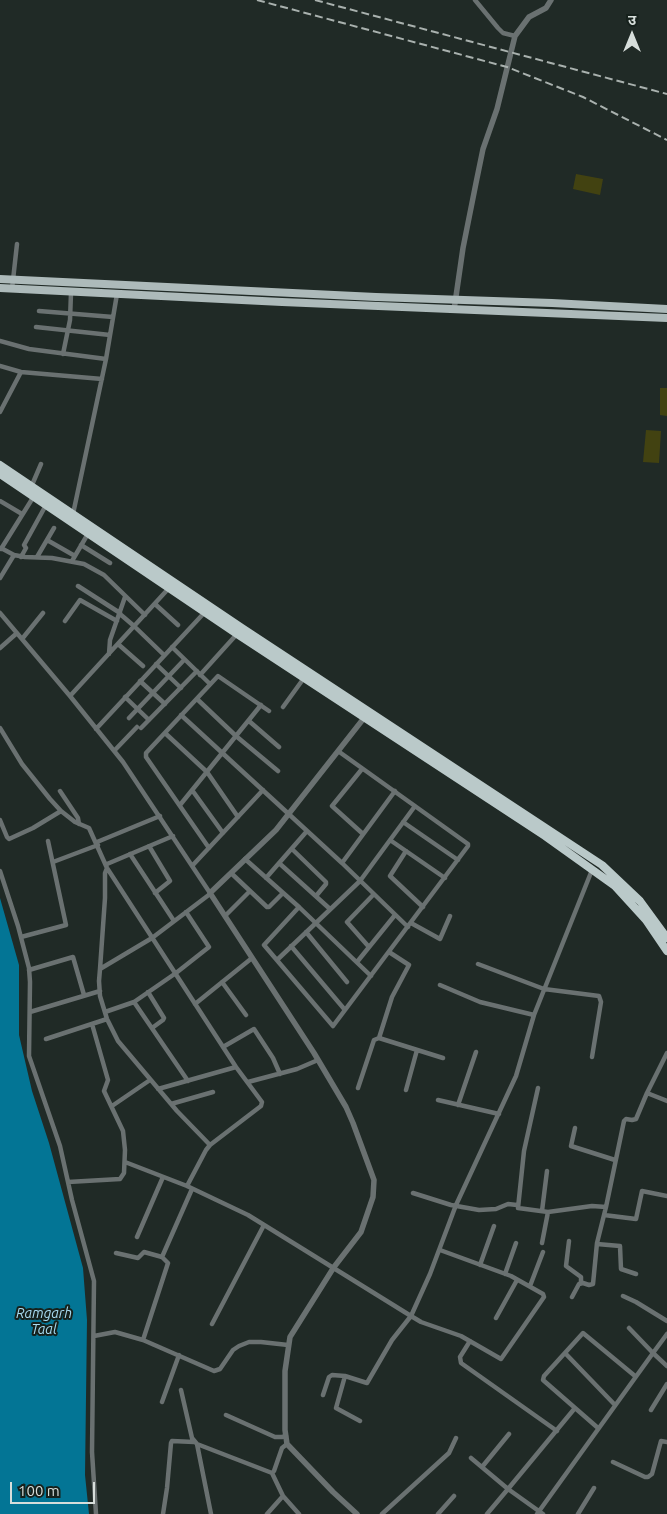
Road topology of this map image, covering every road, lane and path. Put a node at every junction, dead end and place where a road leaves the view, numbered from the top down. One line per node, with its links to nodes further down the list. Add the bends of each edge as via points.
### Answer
1 (475, 0): 3 (street, via 503,33)
2 (550, 0): 3 (street, via 546,8 528,17)
3 (515, 36): 12 (street, via 483,150)
4 (17, 244): 6 (street)
5 (0, 278): 6 (main road)
6 (13, 279): 7 (main road); 9 (street)
7 (118, 284): 11 (street); 12 (main road)
8 (0, 288): 9 (main road)
9 (12, 289): 10 (main road)
10 (71, 293): 11 (main road); 16 (street)
11 (117, 295): 14 (main road); 17 (street)
12 (455, 300): 13 (main road); 14 (street)
13 (667, 309)
14 (454, 310): 18 (main road)
15 (38, 311): 16 (street)
16 (70, 314): 17 (street); 20 (street)
17 (113, 317): 21 (street)
18 (667, 318)
19 (36, 327): 20 (street)
20 (68, 330): 21 (street); 23 (street)
21 (110, 335): 24 (street)
22 (0, 340): 23 (street)
23 (63, 354): 24 (street)
24 (106, 360): 27 (street)
25 (0, 366): 26 (street)
26 (21, 372): 27 (street); 29 (street)
27 (102, 379): 39 (street)
28 (0, 398): 29 (street)
29 (6, 402): 30 (street)
30 (0, 412)
31 (41, 464): 34 (street)
32 (0, 465): 34 (highway)
33 (0, 474): 35 (highway)
34 (32, 485): 39 (highway)
35 (34, 496): 37 (highway); 38 (street)
36 (1, 503): 38 (street)
37 (46, 504): 39 (highway); 46 (street)
38 (22, 514): 44 (street)
39 (72, 516): 41 (highway); 164 (highway, via 602,865 640,901)
40 (54, 528): 42 (street)
41 (88, 532): 43 (street); 53 (highway)
42 (47, 540): 47 (street); 48 (street)
43 (81, 545): 47 (street); 50 (street)
44 (0, 549): 45 (street)
45 (14, 555): 46 (street); 51 (street)
46 (21, 556): 48 (street)
47 (75, 556): 49 (street)
48 (37, 557): 49 (street)
49 (72, 561): 54 (street, via 81,562 104,575)
50 (110, 563)
51 (0, 578)
52 (78, 586): 59 (street)
53 (170, 588): 55 (street); 56 (highway)
54 (125, 597): 59 (street); 60 (street)
55 (155, 604): 60 (street); 63 (street)
56 (205, 612): 66 (highway); 69 (street)
57 (0, 613): 65 (street)
58 (43, 613): 67 (street)
59 (120, 613): 62 (street); 64 (street)
60 (145, 615): 64 (street)
61 (65, 621): 62 (street, via 80,600)
62 (117, 621): 71 (street)
63 (178, 625)
64 (134, 626): 68 (street); 72 (street)
65 (18, 634): 67 (street); 70 (street)
66 (237, 634): 76 (street); 78 (highway)
67 (22, 639): 83 (street)
68 (118, 644): 71 (street); 75 (street)
69 (172, 647): 72 (street); 73 (street)
70 (0, 648)
71 (109, 654): 83 (street)
72 (164, 655): 74 (street)
73 (184, 660): 76 (street); 77 (street)
74 (156, 664): 77 (street); 79 (street)
75 (143, 666)
76 (198, 673): 80 (street); 81 (street)
77 (169, 676): 81 (street); 82 (street)
78 (304, 678): 88 (street); 93 (highway)
79 (140, 681): 82 (street); 84 (street)
80 (210, 684): 85 (street); 87 (street, via 219,676)
81 (181, 688): 86 (street)
82 (153, 692): 86 (street); 89 (street)
83 (70, 696): 97 (street)
84 (125, 697): 89 (street); 97 (street)
85 (197, 699): 91 (street); 99 (street)
86 (165, 704): 94 (street)
87 (261, 705): 90 (street); 95 (street)
88 (283, 707)
89 (137, 709): 92 (street); 94 (street)
90 (269, 711)
91 (181, 715): 98 (street); 103 (street)
92 (129, 718)
93 (364, 718): 102 (street); 140 (highway)
94 (149, 720): 101 (street)
95 (249, 721): 99 (street); 100 (street)
96 (0, 728): 113 (street, via 22,764)
97 (96, 729): 101 (street)
98 (165, 733): 106 (street); 111 (street, via 146,756)
99 (236, 736): 103 (street); 105 (street)
100 (279, 747)
101 (114, 751): 115 (street)
102 (338, 751): 104 (street); 114 (street)
103 (222, 754): 106 (street); 108 (street)
104 (362, 769): 110 (street); 122 (street, via 332,806)
105 (278, 771)
106 (207, 772): 107 (street); 116 (street)
107 (192, 790): 111 (street); 121 (street)
108 (263, 790): 114 (street); 116 (street)
109 (60, 791): 119 (street)
110 (394, 791): 112 (street); 122 (street)
111 (180, 805): 128 (street)
112 (415, 806): 118 (street); 133 (street, via 468,844)
113 (61, 811): 117 (street, via 9,839); 119 (street)
114 (289, 814): 120 (street); 132 (street)
115 (160, 816): 123 (street); 126 (street)
116 (238, 817): 121 (street)
117 (0, 820)
118 (403, 822): 124 (street); 133 (street)
119 (79, 824): 126 (street, via 89,828)
120 (307, 831): 129 (street); 136 (street)
121 (223, 834): 128 (street)
122 (363, 834): 136 (street)
123 (173, 836): 127 (street); 138 (street)
124 (390, 840): 130 (street); 144 (street)
125 (48, 841): 134 (street)
126 (97, 844): 134 (street); 137 (street)
127 (149, 846): 131 (street); 146 (street, via 170,881)
128 (209, 848): 138 (street)
129 (292, 848): 135 (street); 150 (street, via 326,882)
130 (406, 851): 143 (street); 152 (street, via 390,876)
131 (130, 854): 137 (street); 146 (street)
132 (245, 859): 141 (street); 142 (street)
133 (458, 860): 143 (street)
134 (53, 862): 162 (street, via 66,925)
135 (279, 863): 142 (street); 150 (street)
136 (342, 863): 144 (street)
137 (107, 866): 163 (street); 173 (street)
138 (192, 866): 147 (street)
139 (0, 870): 162 (street)
140 (592, 870): 167 (highway, via 615,886 634,906); 180 (street)
141 (231, 872): 145 (street); 147 (street)
142 (266, 878): 148 (street)
143 (445, 878): 152 (street)
144 (360, 881): 149 (street); 153 (street)
145 (250, 890): 148 (street, via 268,907); 156 (street)
146 (155, 893): 158 (street)
147 (210, 893): 154 (street); 156 (street)
148 (283, 893): 151 (street)
149 (374, 894): 155 (street); 166 (street, via 347,922)
150 (316, 896): 153 (street)
151 (299, 907): 159 (street); 170 (street, via 264,944)
152 (423, 907): 160 (street)
153 (330, 909): 159 (street)
154 (186, 912): 158 (street); 175 (street, via 209,947)
155 (395, 915): 160 (street); 166 (street)
156 (225, 916): 169 (street)
157 (450, 916): 160 (street, via 440,939)
158 (174, 921): 163 (street)
159 (315, 923): 161 (street); 171 (street)
160 (410, 925): 168 (street)
161 (306, 932): 165 (street); 178 (street)
162 (21, 935): 174 (street)
163 (152, 938): 173 (street); 175 (street)
164 (667, 938)
165 (291, 946): 170 (street); 186 (street)
166 (369, 947): 171 (street)
167 (667, 951)
168 (389, 952): 176 (street); 194 (street, via 409,965 392,998)
169 (252, 958): 177 (street); 202 (street)
170 (277, 960): 186 (street, via 331,1026)
171 (357, 962): 176 (street)
172 (478, 964): 180 (street)
173 (100, 969): 181 (street)
174 (29, 970): 183 (street, via 73,957); 187 (street)
175 (176, 974): 182 (street); 185 (street)
176 (371, 976): 186 (street)
177 (222, 982): 185 (street); 189 (street)
178 (347, 982)
179 (440, 985): 190 (street, via 480,1002)
180 (544, 989): 190 (street); 200 (street, via 601,998)
181 (100, 990): 183 (street); 188 (street)
182 (148, 992): 184 (street); 193 (street, via 164,1018)
183 (84, 995): 187 (street)
184 (134, 1002): 188 (street); 193 (street)
185 (195, 1004): 196 (street)
186 (345, 1010)
187 (30, 1012): 226 (street, via 29,1056 60,1146)
188 (105, 1012): 191 (street)
189 (246, 1015)
190 (534, 1015): 219 (street, via 516,1076)
191 (107, 1019): 192 (street); 205 (street, via 118,1041)
192 (92, 1024): 195 (street); 218 (street, via 108,1080 104,1091)
193 (152, 1028): 206 (street)
194 (378, 1038): 197 (street); 208 (street, via 374,1040)
195 (46, 1039)
196 (223, 1047): 203 (street); 204 (street, via 254,1028)
197 (417, 1050): 201 (street); 211 (street)
198 (476, 1052): 217 (street)
199 (667, 1052): 213 (street)
200 (592, 1057)
201 (443, 1058)
202 (318, 1060): 204 (street); 248 (street, via 354,1122 374,1180 373,1198 361,1232)
203 (236, 1067): 206 (street); 207 (street)
204 (280, 1074): 207 (street)
205 (150, 1080): 210 (street); 218 (street)
206 (188, 1081): 210 (street)
207 (248, 1082): 221 (street, via 262,1105)
208 (358, 1088)
209 (538, 1088): 231 (street, via 524,1151)
210 (158, 1089): 216 (street)
211 (406, 1090)
212 (213, 1092): 216 (street)
213 (646, 1093): 215 (street); 222 (street, via 636,1118 624,1121)
214 (438, 1100): 217 (street)
215 (667, 1101)
216 (170, 1104): 221 (street)
217 (458, 1105): 219 (street)
218 (112, 1106): 223 (street, via 123,1131)
219 (499, 1114): 230 (street)
220 (575, 1128): 222 (street, via 571,1146)
221 (210, 1145): 227 (street)
222 (614, 1160): 232 (street)
223 (125, 1162): 225 (street); 226 (street, via 120,1179)
224 (547, 1172): 233 (street)
225 (163, 1178): 227 (street); 238 (street)
226 (68, 1182): 262 (street, via 94,1281)
227 (189, 1188): 236 (street); 246 (street)
228 (413, 1194): 230 (street)
229 (667, 1196): 235 (street, via 642,1191 636,1219)
230 (456, 1205): 231 (street, via 490,1210 504,1204); 243 (street)
231 (517, 1205): 233 (street)
232 (606, 1207): 234 (street); 235 (street)
233 (542, 1211): 234 (street)
234 (548, 1212): 241 (street)
235 (604, 1215): 242 (street)
236 (264, 1224): 248 (street); 259 (street)
237 (494, 1226): 247 (street)
238 (137, 1238)
239 (569, 1241): 252 (street, via 566,1266 581,1277)
240 (516, 1243): 249 (street)
241 (542, 1243)
242 (597, 1244): 250 (street, via 620,1246 621,1269); 252 (street, via 593,1284)
243 (440, 1250): 247 (street); 256 (street)
244 (543, 1252): 253 (street)
245 (116, 1253): 246 (street, via 138,1258 144,1252)
246 (162, 1258): 263 (street, via 168,1263)
247 (480, 1265): 249 (street)
248 (334, 1267): 256 (street); 265 (street)
249 (505, 1274): 251 (street)
250 (636, 1274)
251 (517, 1280): 253 (street); 257 (street)
252 (581, 1283): 255 (street)
253 (530, 1286): 264 (street, via 544,1296 501,1359)
254 (623, 1296): 258 (street)
255 (572, 1298)
256 (411, 1316): 264 (street); 270 (street, via 392,1340 367,1383)
257 (496, 1318)
258 (667, 1321)
259 (212, 1324)
260 (629, 1328): 267 (street)
261 (667, 1334): 267 (street)
262 (94, 1336): 263 (street, via 115,1332); 298 (street, via 92,1452)
263 (143, 1340): 268 (street)
264 (470, 1341): 282 (street, via 460,1357 461,1363)
265 (288, 1345): 268 (street, via 249,1342 233,1350 217,1370); 284 (street)
266 (565, 1352): 271 (street, via 585,1333); 276 (street); 277 (street, via 543,1378)
267 (653, 1353): 269 (street); 271 (street)
268 (179, 1355): 275 (street)
269 (667, 1366)
270 (345, 1376): 274 (street, via 330,1376); 280 (street, via 336,1408)
271 (635, 1376): 276 (street)
272 (667, 1384): 278 (street)
273 (181, 1390): 287 (street)
274 (323, 1395)
275 (162, 1402)
276 (615, 1404): 281 (street)
277 (575, 1408): 281 (street); 282 (street)
278 (651, 1410)
279 (226, 1415): 284 (street, via 275,1436)
280 (360, 1421)
281 (598, 1428): 297 (street)
282 (556, 1431): 294 (street)
283 (509, 1434): 291 (street)
284 (286, 1436): 288 (street)
285 (456, 1438): 304 (street, via 449,1453)
286 (667, 1442): 290 (street, via 661,1441 652,1474 648,1477)
287 (196, 1443): 292 (street); 299 (street, via 171,1443); 300 (street)
288 (287, 1444): 292 (street, via 282,1448); 303 (street)
289 (470, 1458): 291 (street)
290 (613, 1462)
291 (482, 1467): 294 (street)
292 (272, 1473): 295 (street)
293 (594, 1488): 307 (street)
294 (508, 1489): 297 (street); 306 (street)
295 (283, 1496): 301 (street); 302 (street)
296 (454, 1496): 305 (street)
297 (540, 1513)
298 (96, 1514)
299 (163, 1514)
300 (211, 1514)
301 (267, 1514)
302 (299, 1514)
303 (357, 1514)
304 (382, 1514)
305 (438, 1514)
306 (487, 1514)
307 (578, 1514)

